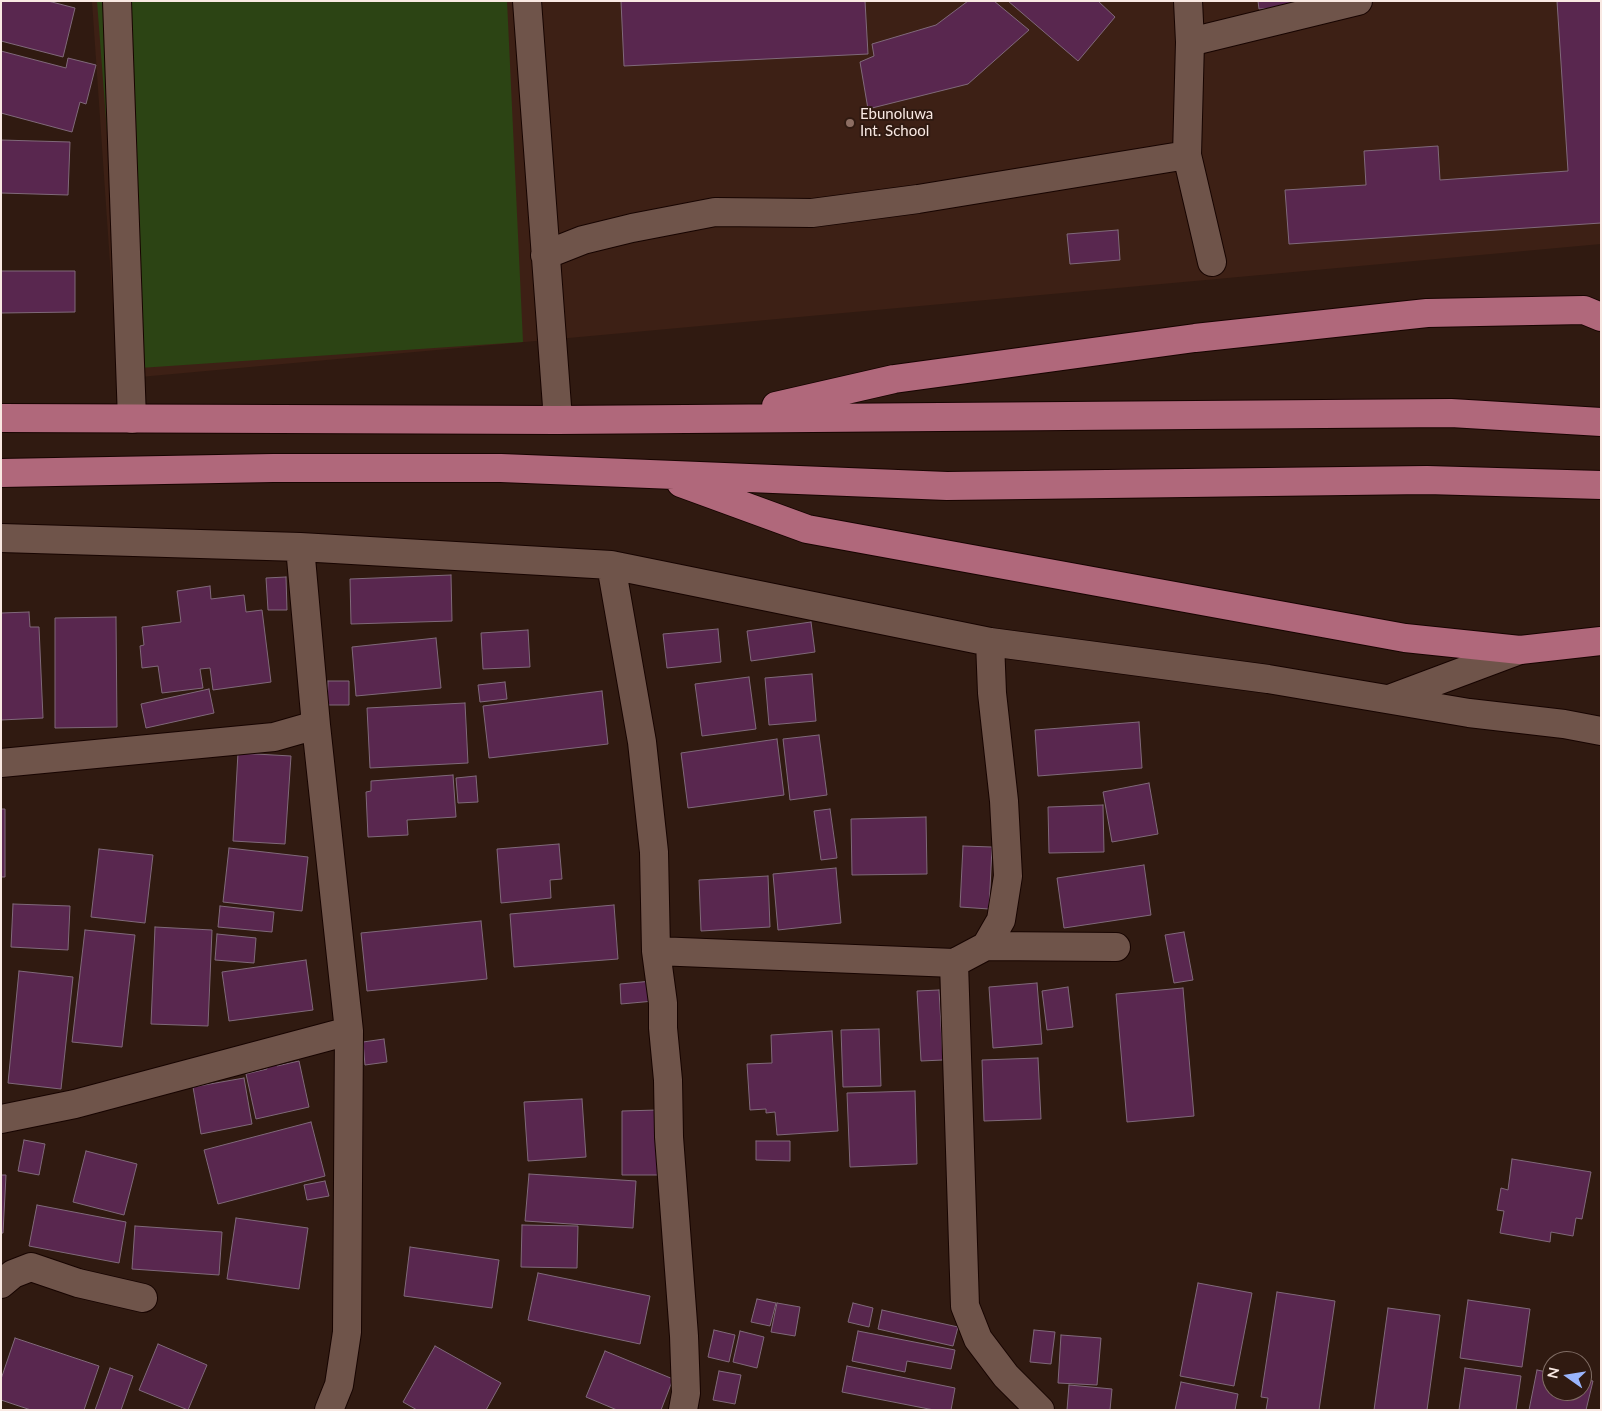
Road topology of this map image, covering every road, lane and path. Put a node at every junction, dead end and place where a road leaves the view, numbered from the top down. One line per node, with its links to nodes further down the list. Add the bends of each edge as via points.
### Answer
1 (117, 1): 12 (street)
2 (527, 1): 7 (street)
3 (1188, 1): 5 (street)
4 (1358, 1): 5 (street)
5 (1190, 42): 6 (street)
6 (1186, 155): 7 (street, via 812,213 715,212 584,240); 8 (street)
7 (545, 255): 13 (street)
8 (1212, 262)
9 (1601, 316): 11 (highway, via 1584,310 1426,312 1194,338 894,380)
10 (1, 418): 12 (highway)
11 (725, 418): 13 (highway); 14 (highway, via 1451,413)
12 (132, 419): 13 (highway)
13 (558, 420)
14 (1601, 422)
15 (1, 473): 16 (highway, via 501,468)
16 (659, 475): 17 (highway, via 947,486 1427,480); 23 (highway, via 807,530 1396,637)
17 (1601, 485)
18 (1, 538): 19 (street)
19 (300, 547): 20 (street); 25 (street)
20 (611, 565): 22 (street); 30 (street, via 642,742 654,852)
21 (1601, 641): 23 (highway)
22 (990, 642): 24 (street, via 1268,679); 28 (street, via 1008,876 1001,920)
23 (1520, 650): 24 (street)
24 (1388, 699): 26 (street)
25 (316, 725): 27 (street, via 274,736); 32 (street)
26 (1601, 731)
27 (1, 763)
28 (986, 946): 29 (street); 31 (street)
29 (1116, 947)
30 (656, 951): 31 (street); 37 (street, via 663,1003 668,1137 684,1336 686,1393)
31 (954, 963): 38 (street, via 965,1306 978,1339 1006,1376)
32 (349, 1031): 33 (street, via 75,1104); 36 (street, via 347,1332 339,1385)
33 (1, 1119)
34 (1, 1284): 35 (street, via 13,1274 31,1267 78,1283)
35 (143, 1298)
36 (330, 1410)
37 (683, 1410)
38 (1040, 1410)

